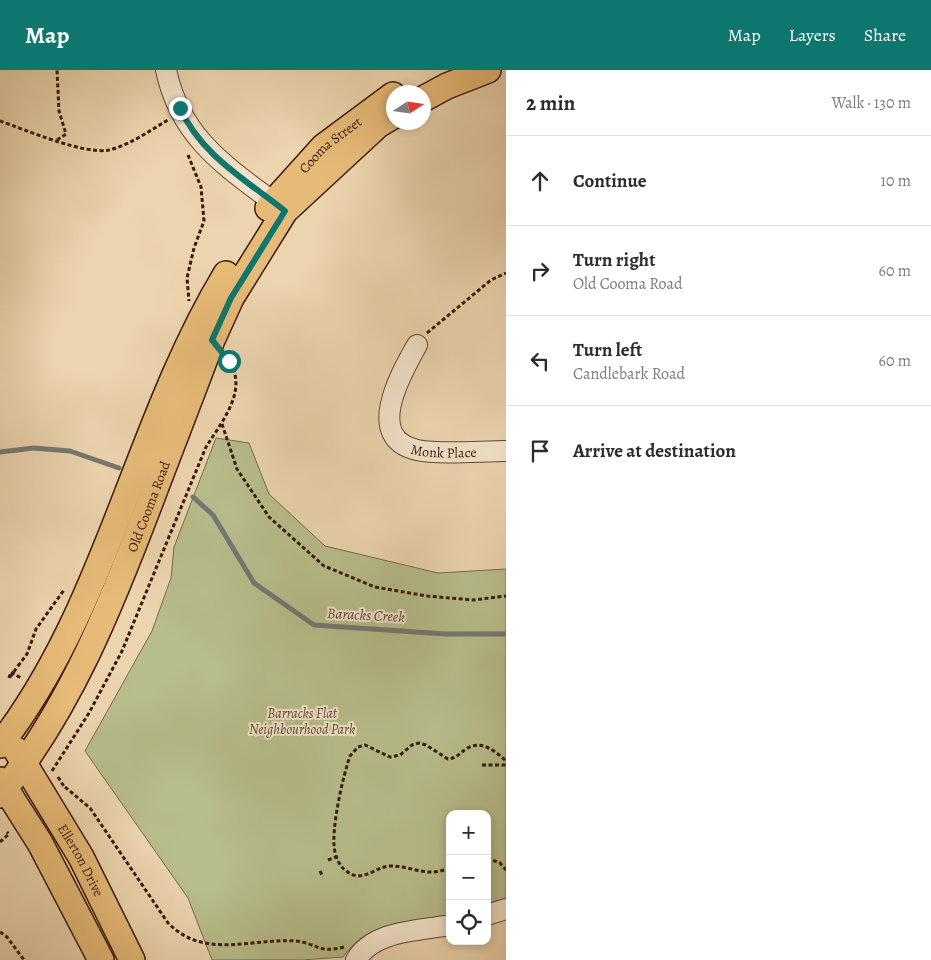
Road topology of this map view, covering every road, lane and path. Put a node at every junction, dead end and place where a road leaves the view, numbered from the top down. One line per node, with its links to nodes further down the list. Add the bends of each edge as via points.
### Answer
1 (57, 70): 11 (path, via 59,111 66,134)
2 (166, 70): 10 (street)
3 (446, 70): 5 (main road)
4 (488, 70): 6 (main road)
5 (415, 85)
6 (431, 95)
7 (386, 102): 13 (main road, Cooma Street, via 323,147)
8 (386, 120): 13 (main road, Cooma Street)
9 (0, 121): 11 (path)
10 (174, 121): 11 (path, via 110,150 90,150); 13 (street, via 194,133 211,154)
11 (56, 141)
12 (186, 151): 15 (path, via 201,187 204,221 187,278)
13 (278, 206): 16 (main road, Old Cooma Road); 20 (main road, Old Cooma Road, via 222,281 191,339)
14 (506, 273): 17 (path, via 491,280 430,330)
15 (189, 306)
16 (212, 340): 18 (path, via 229,361 237,378 236,390); 20 (main road, Old Cooma Road)
17 (417, 345): 19 (street, Monk Place, via 391,399 390,418 397,437 410,448 423,451)
18 (222, 423): 22 (path, via 237,469 269,517 324,566 384,588 473,600); 29 (path, via 206,447 116,665 53,770)
19 (506, 451)
20 (151, 467): 21 (main road, Old Cooma Road)
21 (142, 491): 25 (main road, Old Cooma Road, via 57,655); 26 (main road, Old Cooma Road, via 110,606 88,656)
22 (506, 596)
23 (18, 666): 24 (path, bridge, via 10,677 11,672 20,676)
24 (19, 683)
25 (3, 732): 26 (main road, Ellerton Drive)
26 (23, 763): 29 (main road, Ellerton Drive); 31 (main road, Old Cooma Road)
27 (506, 763): 28 (path); 35 (path, via 494,751 480,746 467,749 451,759 444,758 422,743 390,757 369,746 358,747 350,756 343,783 334,836)
28 (482, 765)
29 (39, 787): 49 (main road, Ellerton Drive, via 81,857)
30 (65, 787): 46 (path, via 90,808 168,922 187,939 217,947 294,941 319,950)
31 (2, 788): 32 (main road, Ellerton Drive)
32 (12, 817): 33 (path); 33 (path); 48 (main road, Ellerton Drive, via 66,891)
33 (7, 831): 34 (path, via 9,834)
34 (0, 842)
35 (336, 857): 36 (path); 38 (path, via 346,872 357,876 389,866 427,872)
36 (328, 860)
37 (491, 860): 39 (path)
38 (446, 869)
39 (506, 870)
40 (320, 871): 41 (path)
41 (322, 876)
42 (506, 910): 43 (street)
43 (491, 914)
44 (446, 926): 46 (street, via 380,939)
45 (0, 932): 47 (path)
46 (354, 952)
47 (24, 960)
48 (101, 960)
49 (132, 960)

